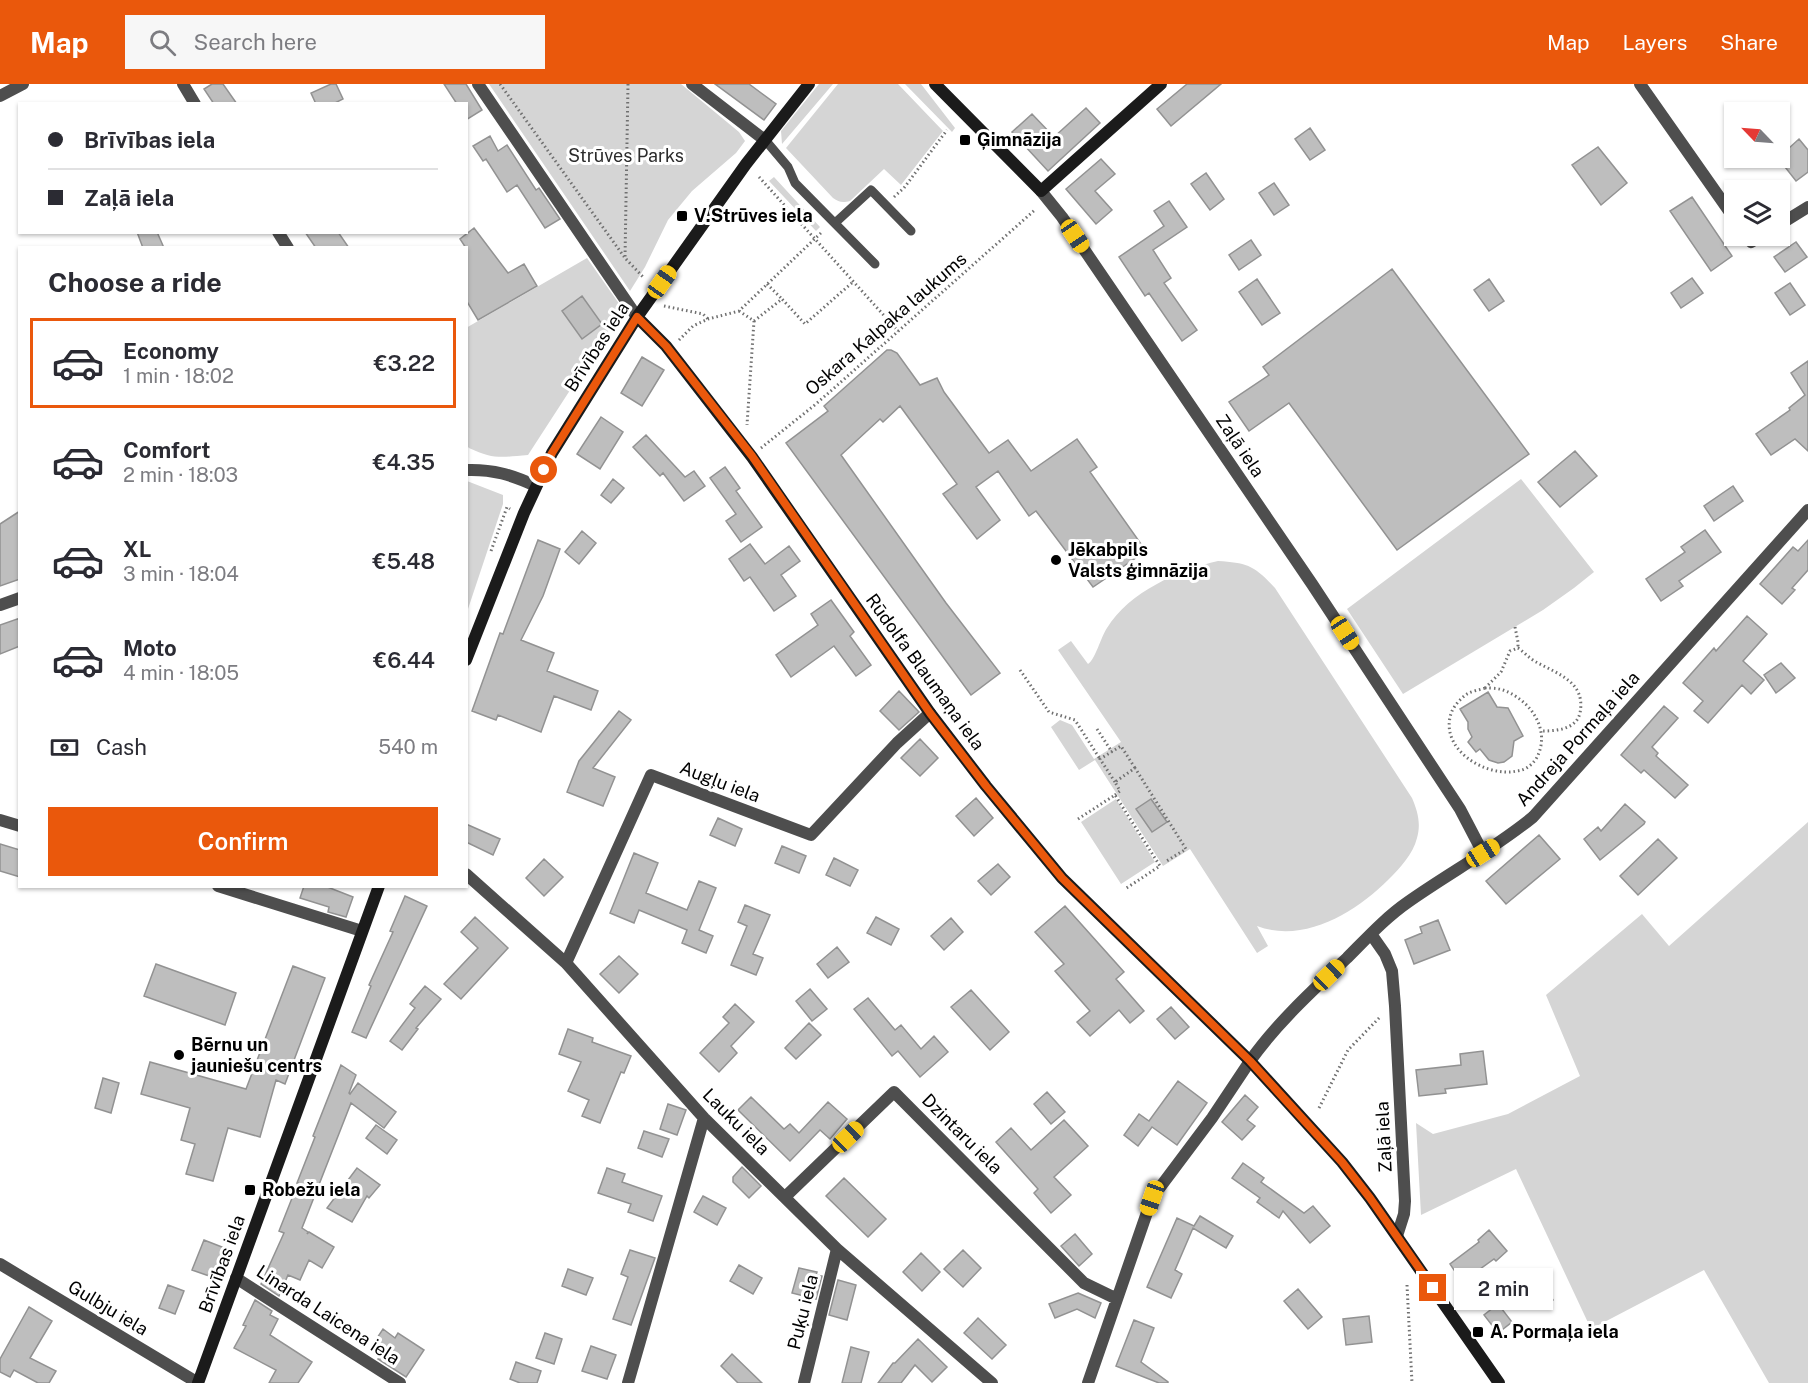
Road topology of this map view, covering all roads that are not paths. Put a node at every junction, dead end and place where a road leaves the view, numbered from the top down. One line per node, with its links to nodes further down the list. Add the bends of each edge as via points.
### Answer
1 (23, 84): 9 (street)
2 (183, 84): 10 (street)
3 (478, 84): 19 (street, Rūdolfa Blaumaņa iela)
4 (692, 84): 11 (street)
5 (809, 84): 11 (main road, Brīvības iela)
6 (936, 84): 12 (main road, Zaļā iela)
7 (1161, 84): 12 (main road)
8 (1640, 84): 13 (street)
9 (0, 96)
10 (194, 102)
11 (766, 141): 16 (lane, via 788,167 795,183); 19 (main road, Brīvības iela)
12 (1041, 191): 29 (street, Zaļā iela, via 1460,809)
13 (1724, 204)
14 (1808, 207): 15 (street)
15 (1790, 218)
16 (834, 222): 17 (lane, via 871,190); 18 (lane)
17 (911, 231)
18 (875, 264)
19 (637, 317): 21 (main road, Brīvības iela, via 552,453); 26 (main road, Rūdolfa Blaumaņa iela, via 666,346 752,456)
20 (468, 470): 21 (street, via 510,475)
21 (536, 486): 25 (main road, Brīvības iela)
22 (1808, 510): 29 (street, Andreja Pormaļa iela, via 1554,795 1533,817)
23 (18, 599): 24 (street)
24 (0, 605)
25 (468, 655)
26 (930, 713): 35 (street, Augļu iela, via 811,835 651,775); 36 (main road, Rūdolfa Blaumaņa iela, via 1062,878)
27 (0, 820): 28 (street)
28 (18, 825)
29 (1483, 853): 34 (street, Andreja Pormaļa iela, via 1409,901)
30 (468, 876): 35 (street, Lauku iela)
31 (224, 888): 33 (street)
32 (378, 888): 33 (main road, Brīvības iela)
33 (362, 931): 42 (main road, Brīvības iela)
34 (1371, 934): 36 (street, Andreja Pormaļa iela, via 1262,1044); 39 (street, Zaļā iela, via 1392,970 1405,1201)
35 (566, 963): 37 (street, Lauku iela)
36 (1250, 1061): 39 (main road, Rūdolfa Blaumaņa iela, via 1342,1162); 43 (street, Andreja Pormaļa iela, via 1152,1198)
37 (704, 1118): 38 (street, Lauku iela); 46 (street)
38 (785, 1197): 40 (street, Lauku iela); 43 (street, Dzintaru iela, via 894,1092 1084,1283)
39 (1397, 1236): 50 (main road)
40 (837, 1249): 47 (street, Puķu iela); 48 (street, Lauku iela)
41 (0, 1264): 44 (street, Gulbju iela)
42 (236, 1278): 44 (main road, Brīvības iela); 45 (street, Linarda Laicena iela)
43 (1117, 1299): 49 (street, Andreja Pormaļa iela)
44 (198, 1383)
45 (400, 1383)
46 (628, 1383)
47 (804, 1383)
48 (992, 1383)
49 (1088, 1383)
50 (1498, 1383)

